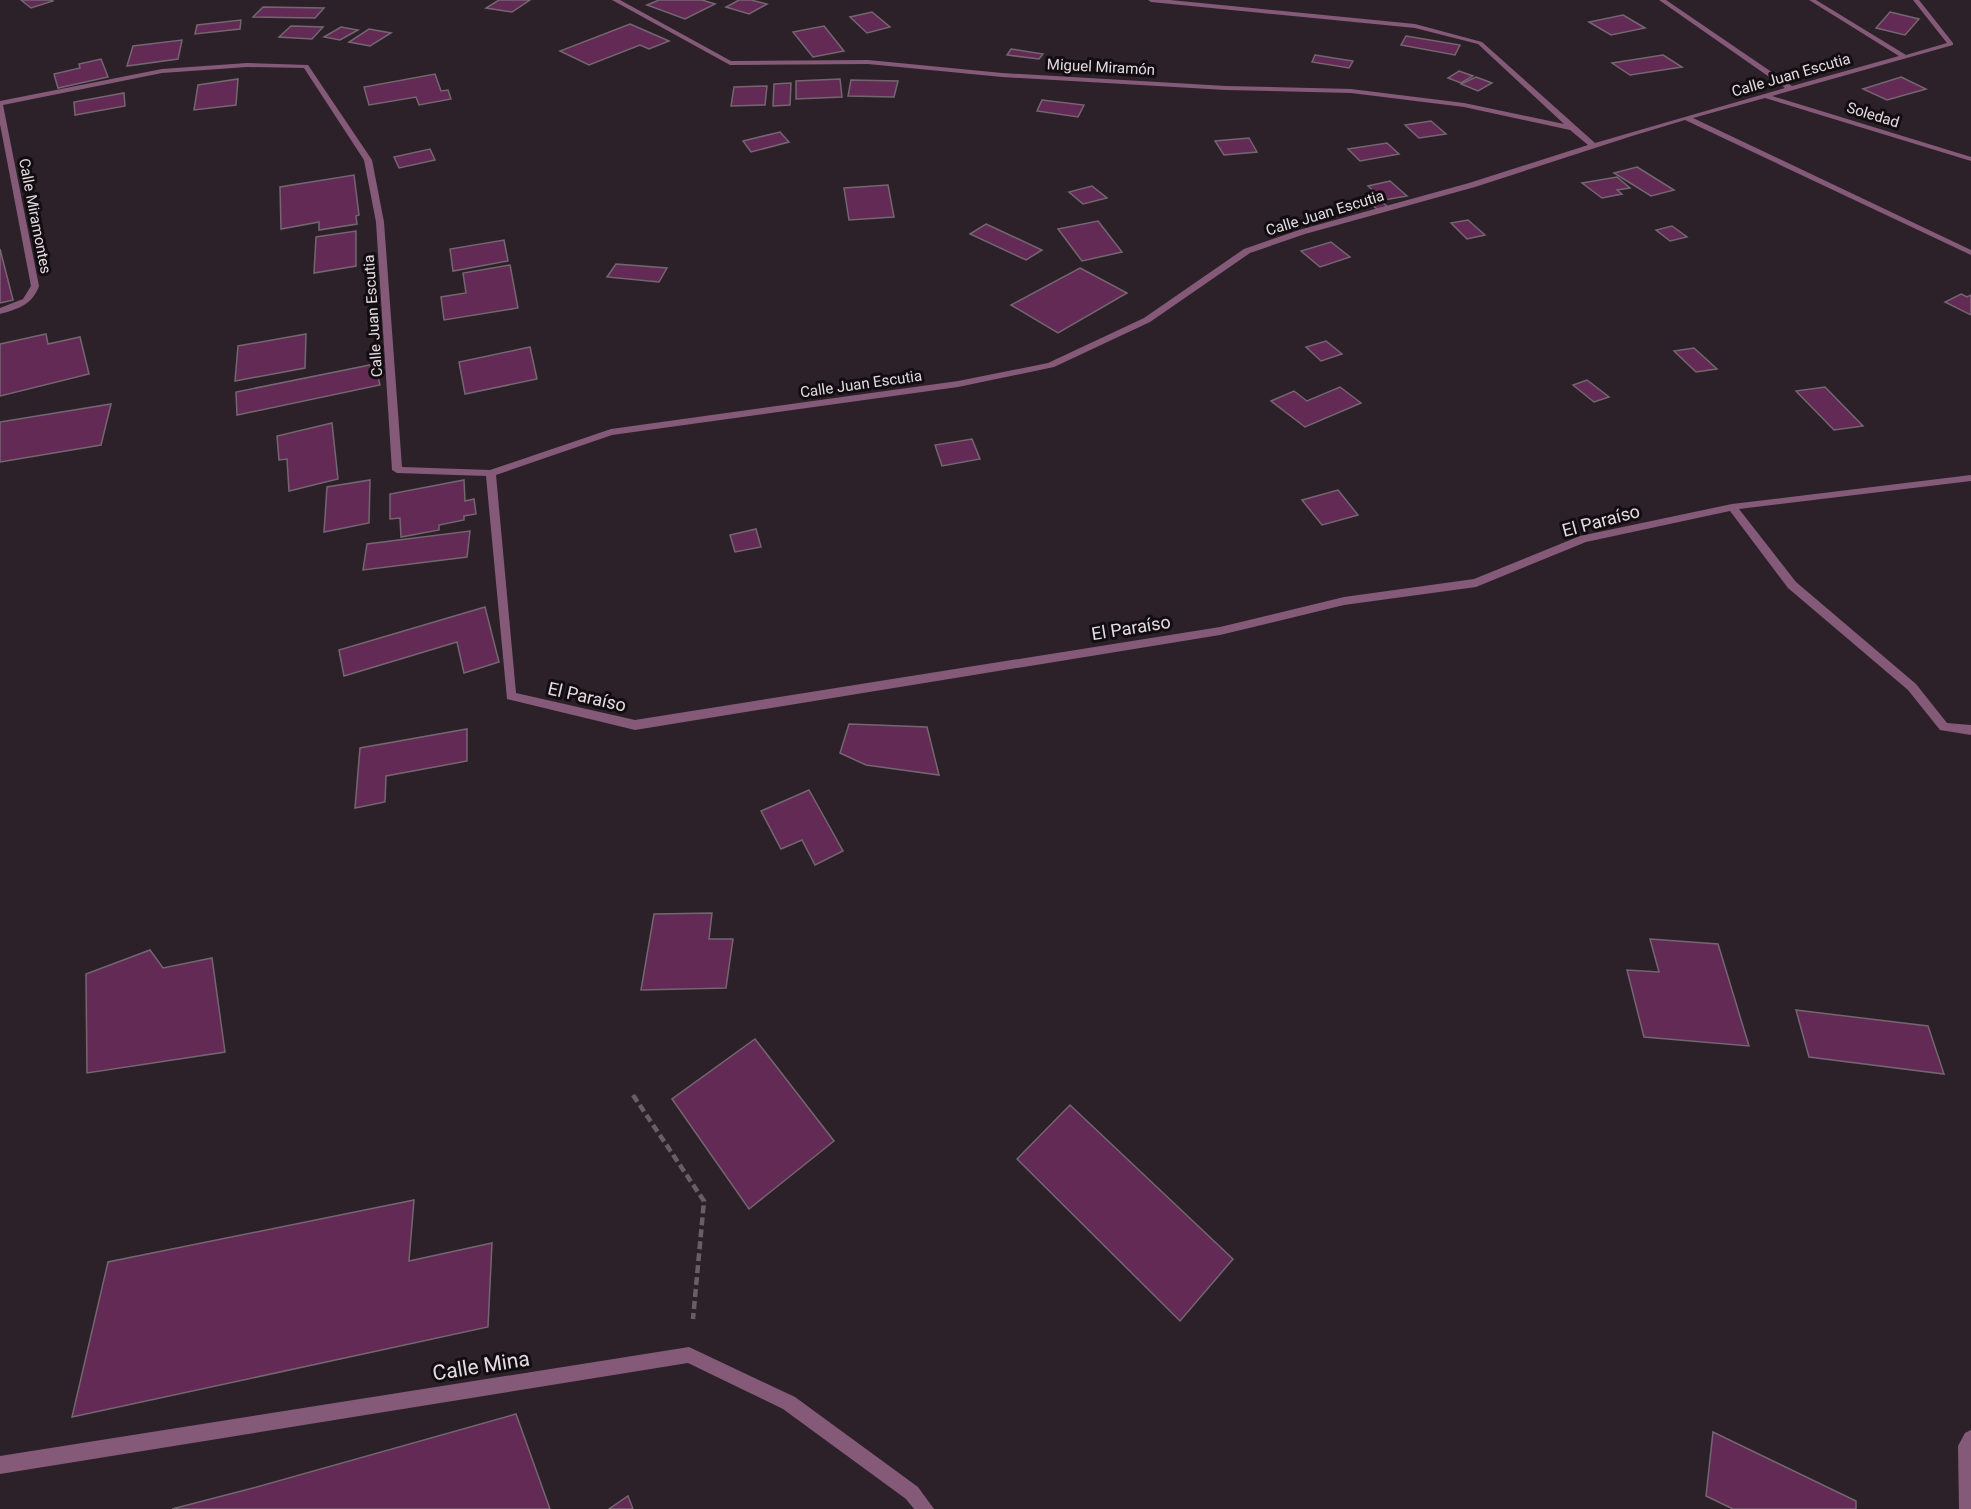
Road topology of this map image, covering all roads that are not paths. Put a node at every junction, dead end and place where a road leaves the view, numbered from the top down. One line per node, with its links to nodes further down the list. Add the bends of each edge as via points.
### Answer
1 (615, 0): 11 (street, Miguel Miramón, via 730,63 868,63 1226,88 1351,91 1464,105)
2 (1151, 0): 11 (street, via 1415,26 1480,43)
3 (1662, 0): 7 (street)
4 (1812, 0): 6 (street)
5 (1916, 0): 6 (street, Calle Juan Escutia, via 1951,45)
6 (1905, 57): 7 (street, Calle Juan Escutia)
7 (1791, 89): 8 (street, Calle Juan Escutia)
8 (1768, 97): 10 (street, Calle Juan Escutia); 13 (street, Soledad)
9 (0, 105): 15 (street, Calle Miramontes, via 35,286 33,295 21,305); 16 (street, Calle Juan Escutia, via 162,71 247,65 306,66 368,160 380,222 397,470)
10 (1686, 118): 12 (street, Calle Juan Escutia); 14 (street)
11 (1572, 128): 12 (street, Miguel Miramón)
12 (1594, 146): 16 (street, Calle Juan Escutia, via 1247,251 1147,320 1051,365 958,384 611,432)
13 (1971, 159)
14 (1971, 253)
15 (0, 311)
16 (491, 473): 18 (street, El Paraíso, via 511,696 635,726 1220,631 1344,601 1476,583 1584,539)
17 (1971, 478): 18 (street, El Paraíso)
18 (1732, 507): 19 (street, via 1792,585 1912,687 1944,727)
19 (1971, 730)
20 (1971, 1438): 23 (street, via 1967,1446)
21 (0, 1465): 22 (street, Calle Mina, via 689,1355 789,1403 912,1492)
22 (925, 1509)
23 (1968, 1509)

